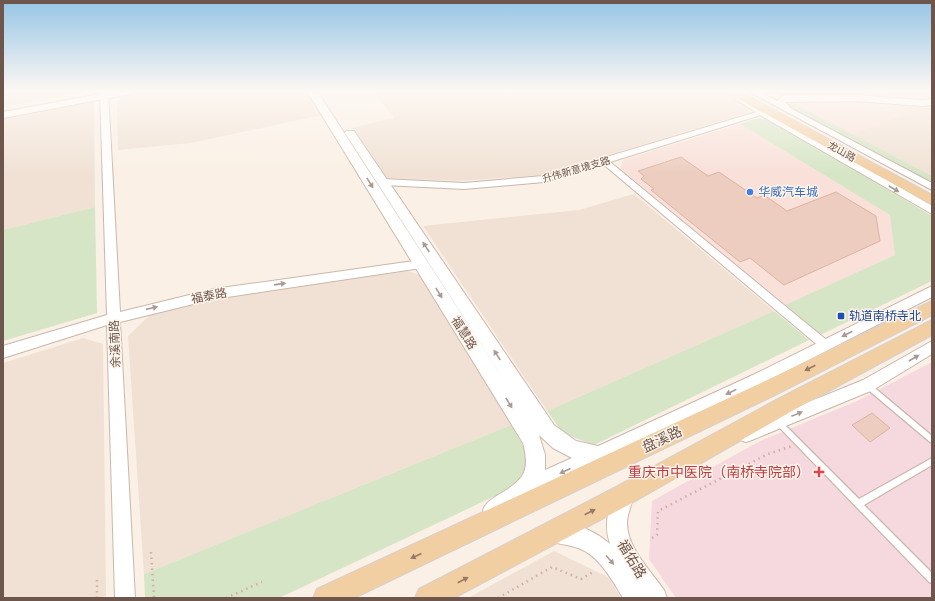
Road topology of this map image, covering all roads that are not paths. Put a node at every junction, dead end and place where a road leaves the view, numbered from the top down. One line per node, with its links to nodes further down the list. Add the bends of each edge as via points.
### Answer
1 (106, 119): 18 (street, 余溪南路)
2 (330, 119): 15 (main road, 福慧路, one-way to 15)
3 (341, 119): 10 (main road, 福慧路)
4 (742, 119): 9 (street, 升伟新意境支路)
5 (772, 119): 14 (street, one-way to 14)
6 (781, 119): 13 (main road, 龙山路)
7 (796, 119): 12 (main road, 龙山路)
8 (806, 119): 11 (street)
9 (604, 161): 10 (street, 升伟新意境支路, via 544,179 464,186); 20 (street)
10 (383, 182): 25 (main road, 福慧路, one-way to 10)
11 (932, 187)
12 (932, 194)
13 (932, 201)
14 (932, 211)
15 (421, 264): 18 (street, 福泰路, one-way to 15, via 214,294); 25 (main road, 福慧路, one-way to 25)
16 (932, 291): 20 (street, one-way to 20)
17 (932, 307): 33 (main road, 盘溪路, one-way to 33, via 768,389)
18 (114, 318): 22 (street, 福泰路); 35 (street, 余溪南路)
19 (932, 327): 24 (main road)
20 (825, 345): 27 (street, one-way to 27)
21 (932, 348): 23 (street, one-way to 21)
22 (3, 352)
23 (868, 385): 24 (street, one-way to 23); 26 (lane)
24 (782, 413): 30 (main road, via 696,455); 31 (lane, via 798,443)
25 (540, 436): 27 (main road, 福慧路, via 579,453); 29 (main road, 福慧路, via 536,474)
26 (932, 440)
27 (600, 454): 29 (main road, one-way to 29)
28 (932, 461): 31 (lane)
29 (528, 488): 33 (main road)
30 (624, 495): 32 (main road, one-way to 30); 39 (main road, 福佑路, via 617,512 618,538)
31 (858, 504): 34 (lane)
32 (552, 532): 37 (main road, one-way to 32); 38 (main road, 福佑路, one-way to 38, via 577,537 599,549 612,561)
33 (437, 547): 36 (main road, 盘溪路, one-way to 36)
34 (932, 579)
35 (125, 598)
36 (326, 598)
37 (428, 598)
38 (636, 598)
39 (656, 598)

